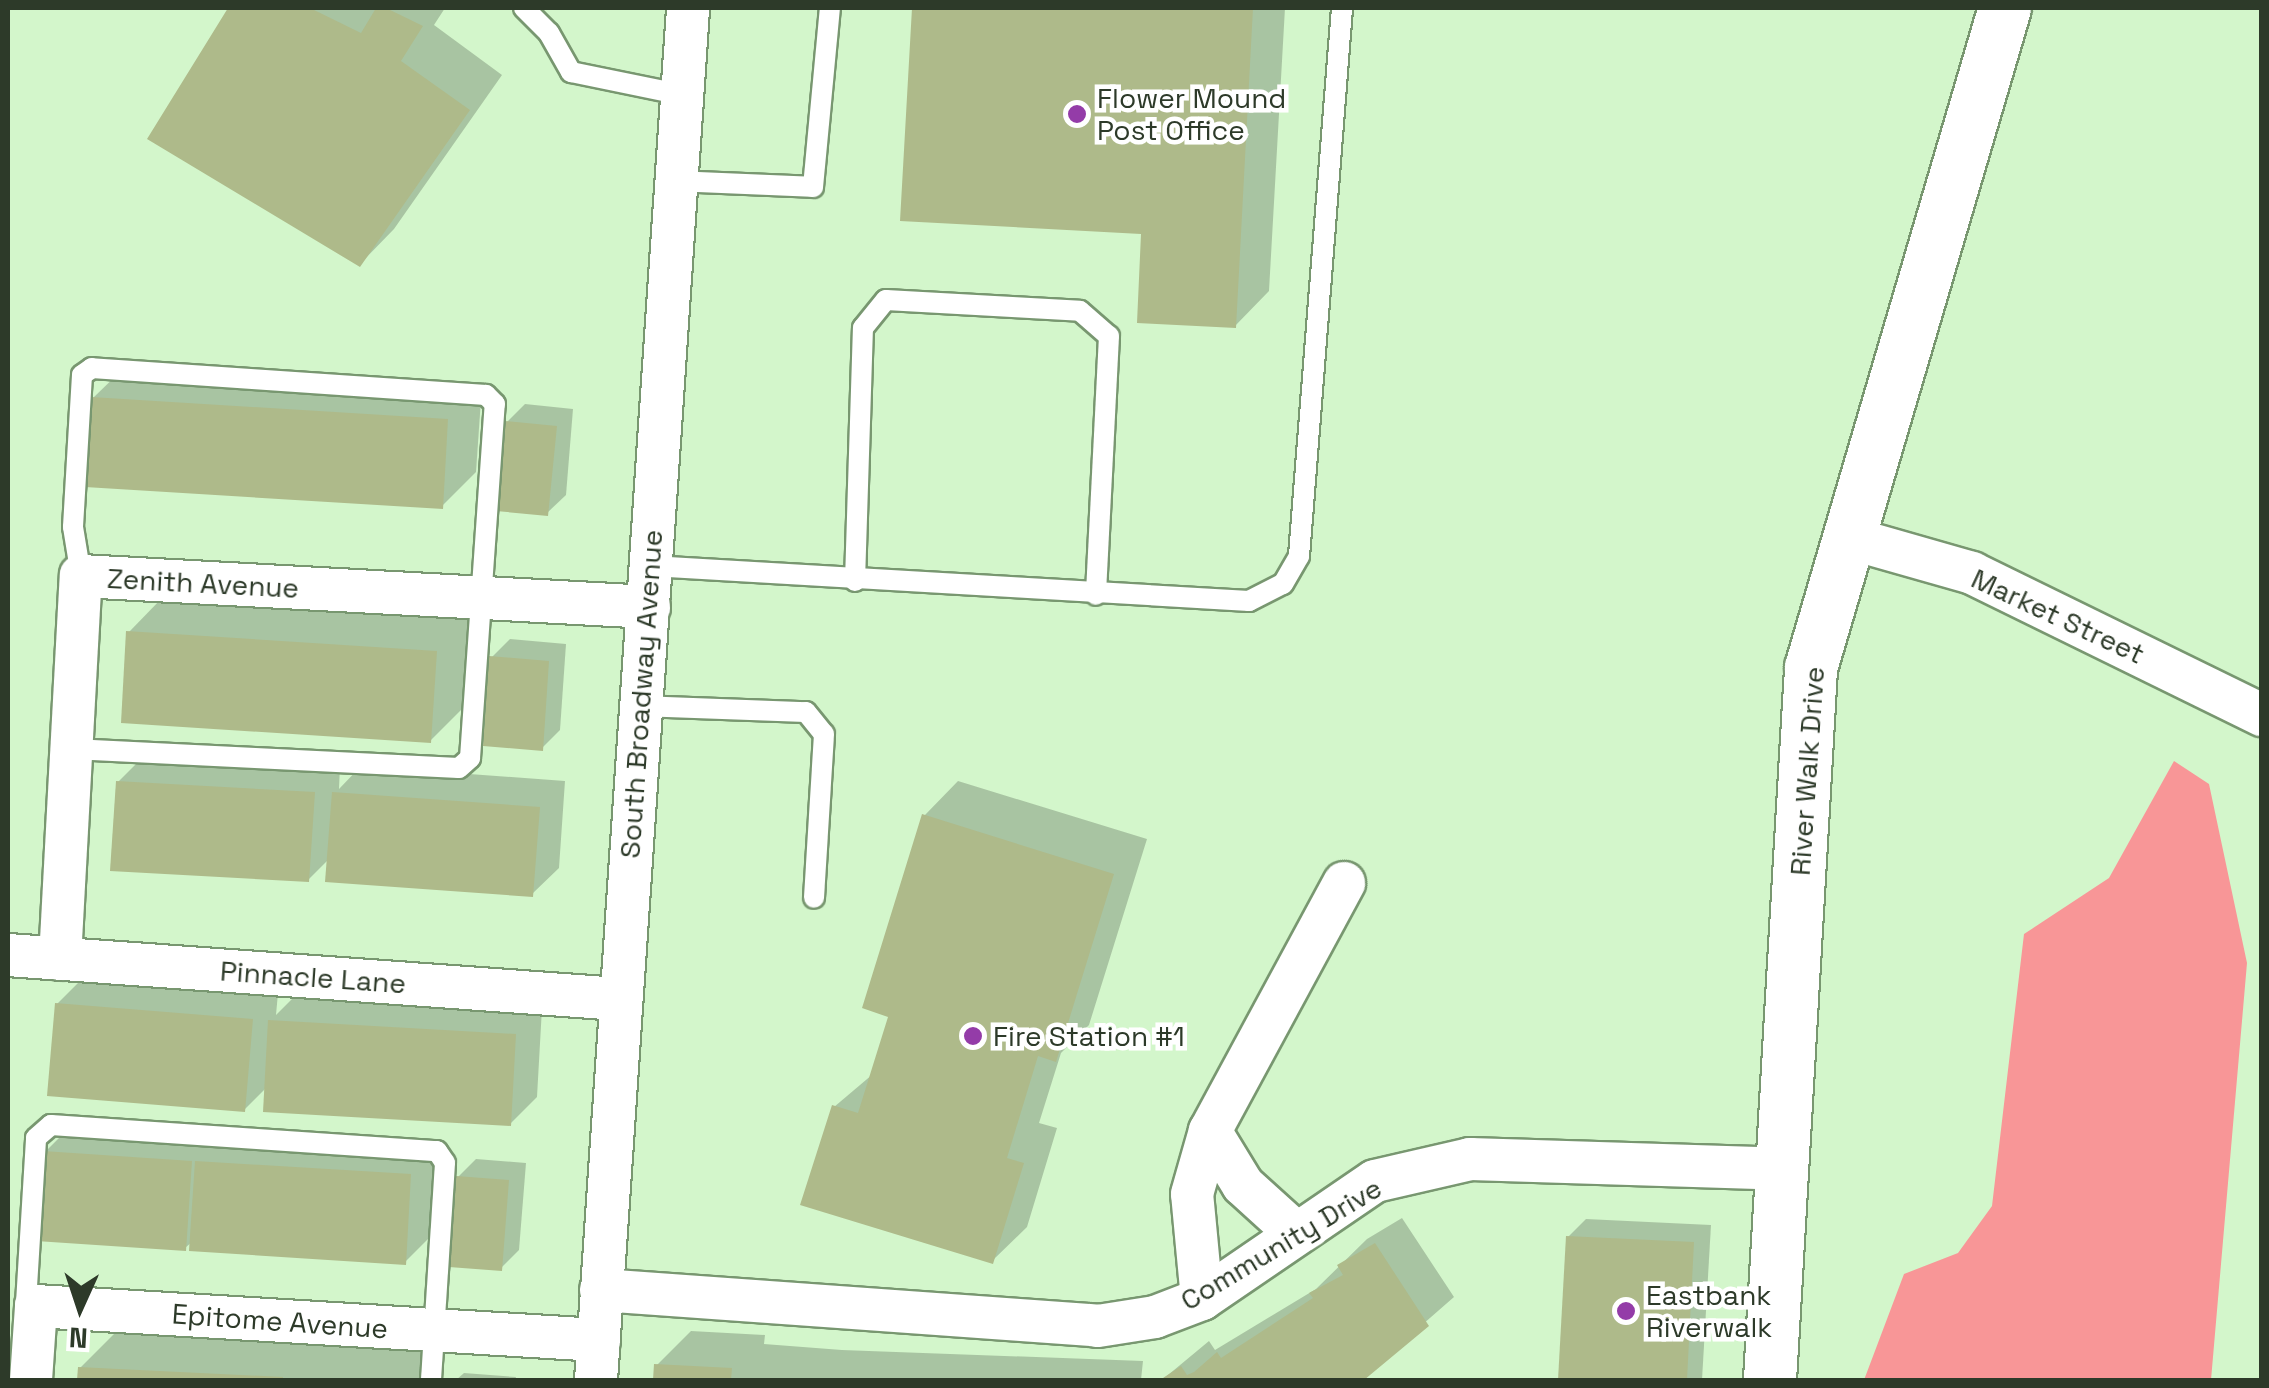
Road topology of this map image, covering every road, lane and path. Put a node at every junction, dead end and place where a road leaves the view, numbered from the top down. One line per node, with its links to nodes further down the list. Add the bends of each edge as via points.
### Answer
1 (524, 8): 6 (lane, via 549,33 570,72)
2 (688, 8): 6 (street, South Broadway Avenue)
3 (830, 8): 7 (lane, via 813,187)
4 (1342, 8): 12 (lane, via 1298,556 1284,584 1249,601)
5 (2005, 8): 8 (street, River Walk Drive)
6 (678, 94): 7 (street, South Broadway Avenue)
7 (672, 182): 11 (street, South Broadway Avenue)
8 (1846, 537): 15 (street, Market Street, via 1972,573); 23 (street, River Walk Drive, via 1811,668)
9 (81, 576): 13 (street, Zenith Avenue); 13 (lane, via 73,527 82,375 92,368 486,395 495,404); 16 (street, Zenith Avenue)
10 (855, 581): 11 (lane); 12 (lane); 12 (lane, via 863,328 886,300 1080,312 1109,336)
11 (650, 586): 13 (street, Zenith Avenue); 14 (street, South Broadway Avenue)
12 (1096, 595)
13 (482, 598): 16 (lane, via 470,758 459,768)
14 (637, 706): 18 (lane, via 806,712 824,734); 21 (street, South Broadway Avenue)
15 (2262, 714)
16 (72, 748): 20 (street, Zenith Avenue)
17 (1344, 883): 22 (street)
18 (814, 898)
19 (8, 955): 20 (street, Pinnacle Lane)
20 (60, 959): 21 (street, Pinnacle Lane)
21 (620, 999): 25 (street, South Broadway Avenue)
22 (1210, 1131): 24 (street, via 1243,1185); 26 (street, via 1192,1194)
23 (1782, 1169): 24 (street, Community Drive, via 1470,1159 1375,1181); 32 (street, River Walk Drive)
24 (1296, 1233): 26 (street, Community Drive)
25 (601, 1290): 26 (street, Community Drive, via 1098,1326 1155,1316); 29 (street, South Broadway Avenue)
26 (1202, 1298)
27 (36, 1306): 28 (street, Epitome Avenue); 28 (lane, via 26,1302 36,1138 52,1125 437,1151 445,1163); 30 (street)
28 (434, 1330): 29 (street, Epitome Avenue); 31 (lane)
29 (597, 1360)
30 (31, 1380)
31 (431, 1380)
32 (1770, 1380)

